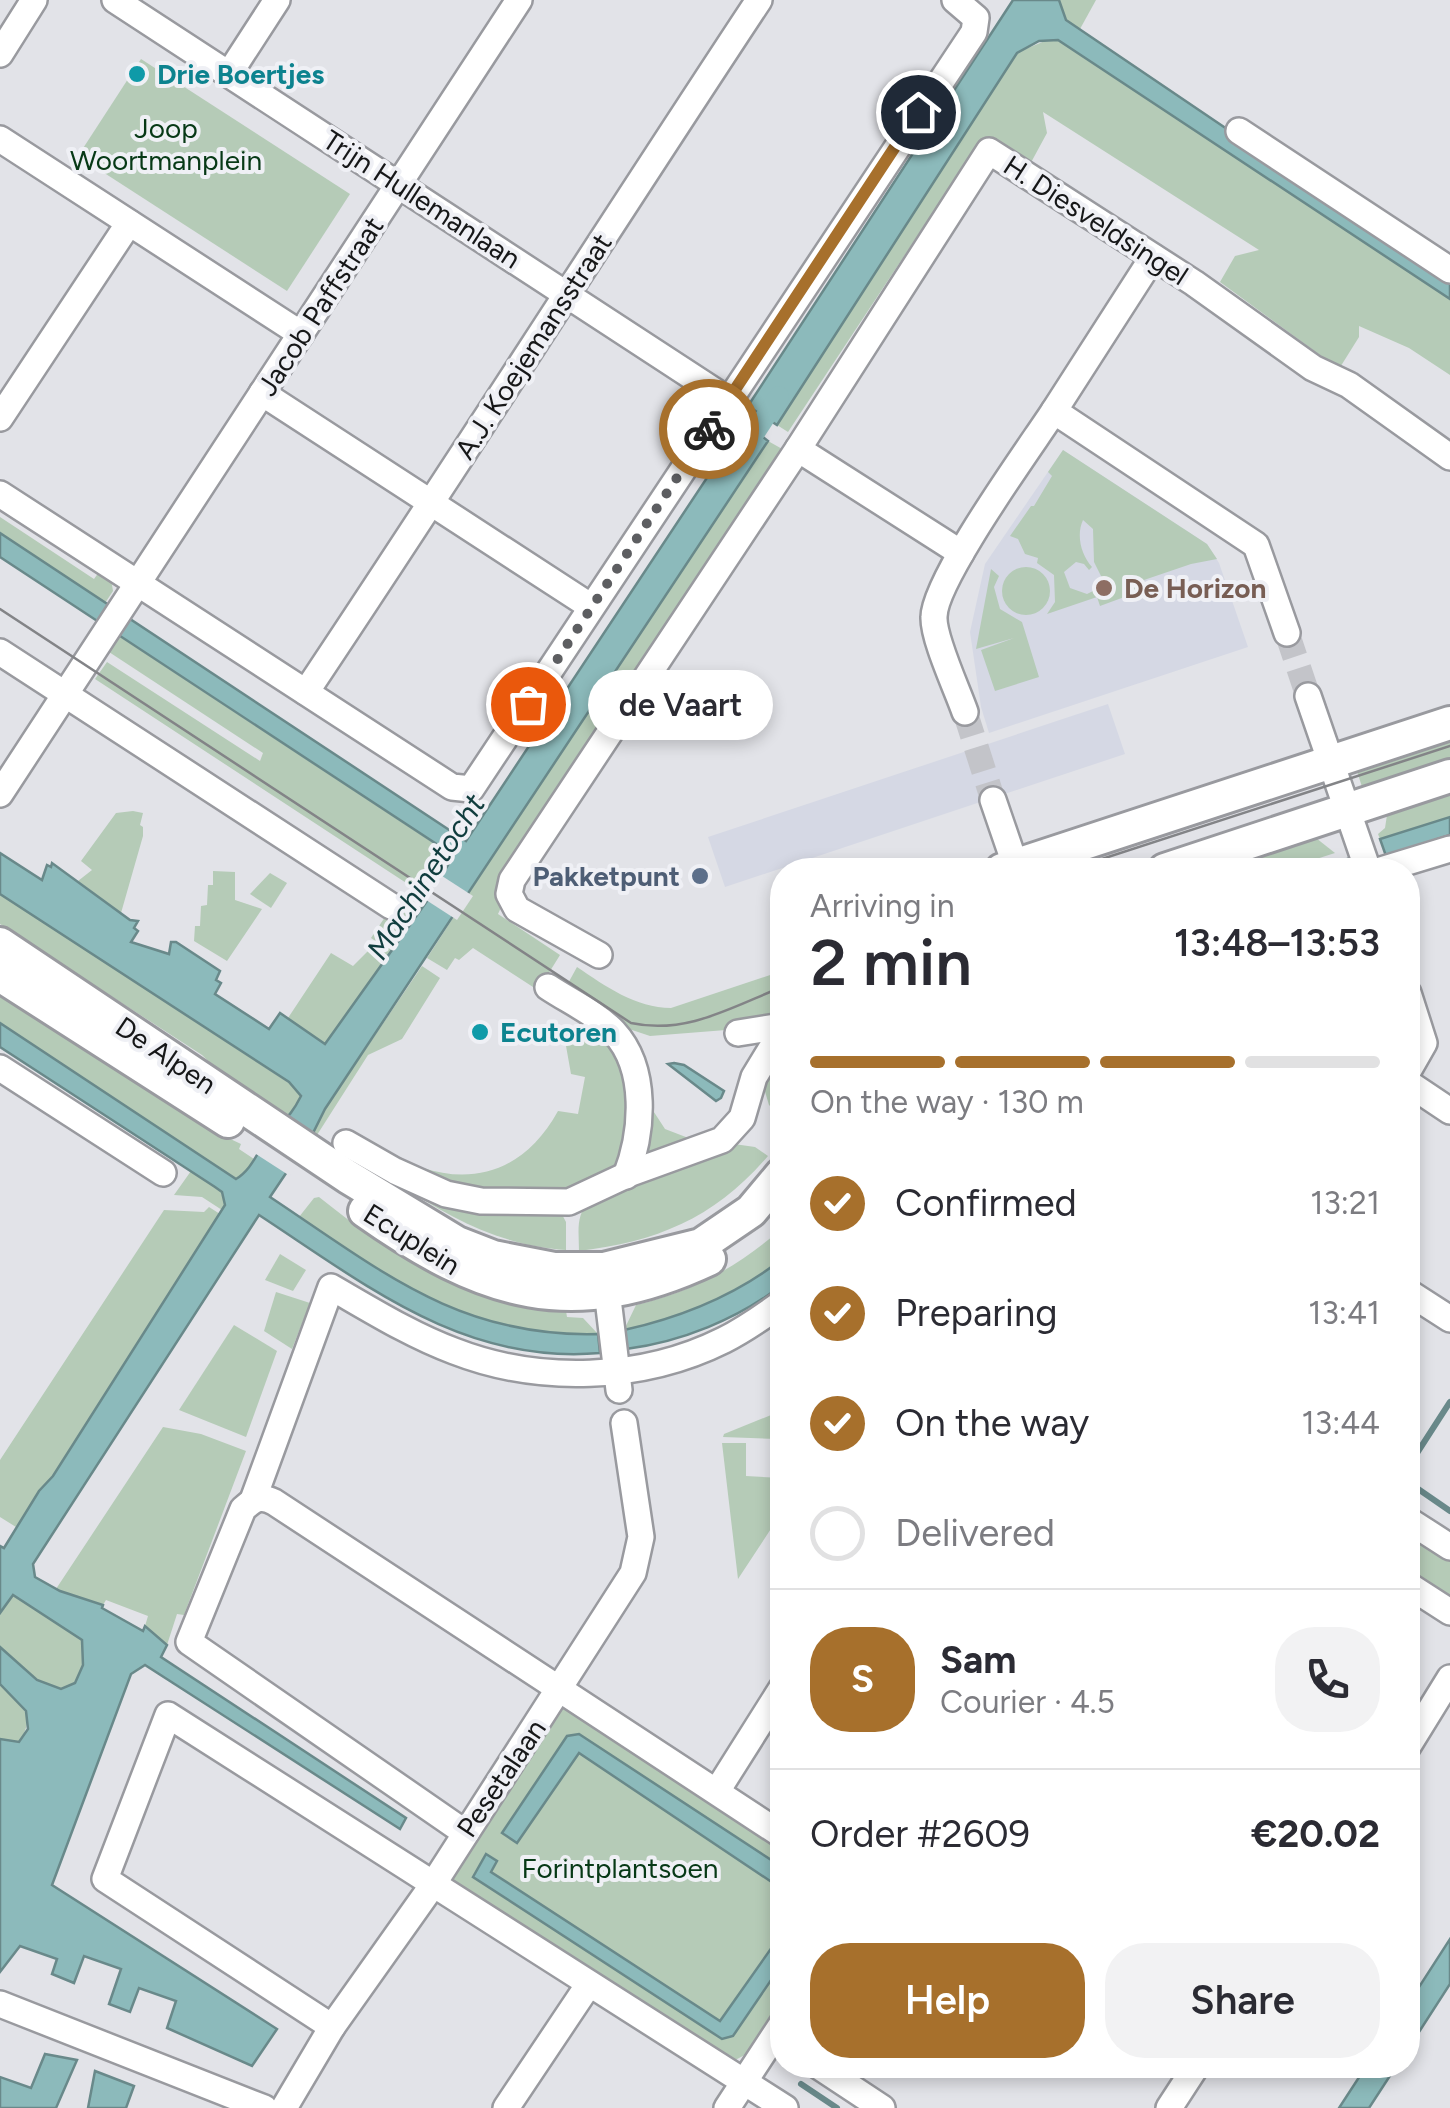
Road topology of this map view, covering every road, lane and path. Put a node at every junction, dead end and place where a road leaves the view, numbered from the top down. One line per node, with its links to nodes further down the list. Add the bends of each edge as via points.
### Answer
1 (34, 0): 7 (street)
2 (114, 0): 8 (street, Trijn Hullemanlaan)
3 (277, 0): 8 (street)
4 (519, 0): 11 (street, Jacob Paffstraat)
5 (759, 0): 15 (street, A.J. Koejemansstraat)
6 (955, 0): 18 (street, via 976,18 974,32)
7 (0, 54)
8 (228, 74): 11 (street, Trijn Hullemanlaan)
9 (1238, 131): 14 (street)
10 (0, 139): 12 (street)
11 (399, 185): 15 (street, Trijn Hullemanlaan); 16 (street, Jacob Paffstraat)
12 (129, 224): 16 (street); 20 (street)
13 (1153, 258): 19 (street); 21 (street, H. Diesveldsingel, via 989,151); 22 (street, H. Diesveldsingel)
14 (1450, 270)
15 (566, 293): 18 (street, Trijn Hullemanlaan); 24 (street, A.J. Koejemansstraat)
16 (302, 334): 17 (street, Jacob Paffstraat)
17 (262, 393): 24 (street); 26 (street, Jacob Paffstraat)
18 (728, 400): 27 (street)
19 (1054, 411): 25 (street); 28 (street, via 1256,544)
20 (0, 418)
21 (798, 449): 25 (street); 48 (street, via 512,880 509,894 517,910)
22 (1450, 457)
23 (0, 494): 26 (street)
24 (432, 504): 27 (street); 30 (street, A.J. Koejemansstraat)
25 (962, 554): 33 (street, via 935,602 933,621)
26 (140, 584): 30 (street); 31 (street, Jacob Paffstraat)
27 (590, 606): 30 (street, via 471,789 452,787)
28 (1287, 633)
29 (0, 652): 31 (street)
30 (306, 692)
31 (66, 695): 37 (street, Jacob Paffstraat); 46 (street)
32 (1308, 696): 35 (street)
33 (965, 712)
34 (1450, 723): 35 (main road)
35 (1331, 762): 39 (street); 42 (main road)
36 (1450, 776): 39 (main road)
37 (0, 794)
38 (993, 800): 41 (street)
39 (1347, 810): 43 (main road); 44 (street)
40 (1450, 849): 45 (street)
41 (1009, 858)
42 (1045, 858)
43 (1201, 858)
44 (1366, 858)
45 (1393, 858)
46 (391, 906)
47 (0, 944): 59 (main road, De Alpen, via 182,1064)
48 (599, 956)
49 (0, 976): 59 (main road, De Alpen)
50 (548, 987): 52 (street)
51 (770, 1029): 53 (street, Ecuplein)
52 (614, 1032): 55 (street); 62 (street, via 641,1093)
53 (738, 1033)
54 (770, 1046): 62 (street, Ecuplein, via 756,1066 736,1128 722,1140)
55 (647, 1054)
56 (0, 1068): 61 (street)
57 (1420, 1091): 58 (street)
58 (1450, 1111)
59 (246, 1121): 60 (main road, De Alpen)
60 (326, 1165): 62 (street, Ecuplein, via 481,1201 569,1202); 64 (main road, Ecuplein, via 458,1244 559,1269)
61 (163, 1173)
62 (626, 1176)
63 (770, 1195): 64 (main road, Ecuplein, via 701,1245)
64 (608, 1296): 68 (street)
65 (1420, 1300): 67 (street)
66 (770, 1311): 68 (street, via 725,1340)
67 (1450, 1319)
68 (617, 1373): 70 (street, via 543,1372 458,1353 332,1287)
69 (624, 1424): 76 (street, Pesetalaan, via 640,1537 633,1573)
70 (248, 1505): 76 (street, via 264,1498 274,1502); 81 (street, via 190,1642)
71 (1420, 1528): 72 (street)
72 (1450, 1548)
73 (1420, 1593): 74 (street)
74 (1450, 1612)
75 (1450, 1678): 78 (street)
76 (559, 1690): 79 (street); 81 (street, Pesetalaan)
77 (770, 1707): 79 (street)
78 (1420, 1727)
79 (716, 1791): 80 (street)
80 (770, 1828)
81 (464, 1832): 82 (street, Pesetalaan)
82 (432, 1886): 83 (street); 85 (street, Pesetalaan); 85 (street, via 168,1716 105,1878)
83 (588, 1984): 89 (street); 92 (street)
84 (0, 2004): 90 (street)
85 (332, 2028): 91 (street, Pesetalaan)
86 (770, 2047): 89 (street)
87 (837, 2078): 95 (street)
88 (1189, 2078): 96 (street)
89 (744, 2082): 93 (street); 94 (street)
90 (264, 2108)
91 (284, 2108)
92 (506, 2108)
93 (727, 2108)
94 (785, 2108)
95 (882, 2108)
96 (1170, 2108)

